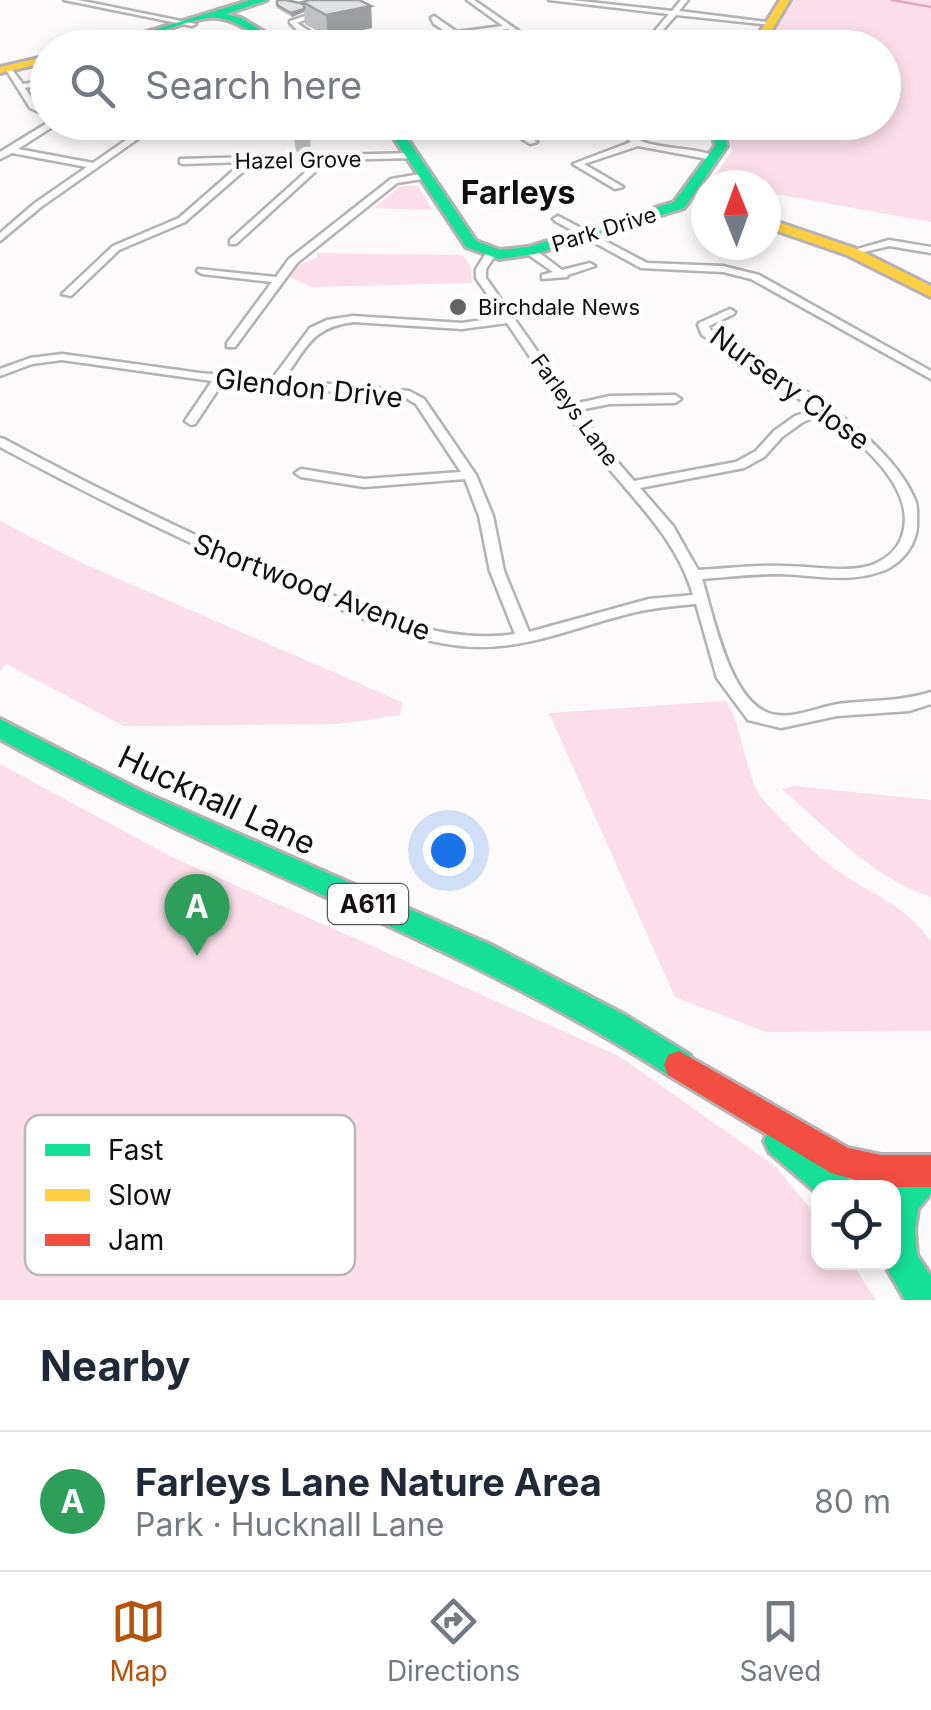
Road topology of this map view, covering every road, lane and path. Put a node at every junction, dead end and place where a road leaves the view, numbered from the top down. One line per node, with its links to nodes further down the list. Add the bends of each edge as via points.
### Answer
1 (67, 0): 12 (street)
2 (262, 0): 9 (street)
3 (470, 0): 13 (street)
4 (552, 0): 8 (street)
5 (685, 0): 8 (street)
6 (785, 0): 11 (street)
7 (320, 13): 16 (street, via 292,22)
8 (674, 13): 11 (street); 20 (street)
9 (218, 16): 12 (street); 15 (street)
10 (423, 21): 17 (street, via 434,19)
11 (771, 23): 21 (street)
12 (192, 24): 14 (street)
13 (509, 26): 18 (street); 19 (street)
14 (169, 30)
15 (255, 30)
16 (302, 30)
17 (453, 30)
18 (484, 30)
19 (515, 30)
20 (659, 30)
21 (767, 30)
22 (11, 74): 23 (street)
23 (30, 103)
24 (30, 138): 32 (street)
25 (133, 140): 39 (street)
26 (402, 140): 40 (street)
27 (528, 140): 30 (street)
28 (634, 140): 31 (street)
29 (720, 140): 34 (street, Park Drive)
30 (533, 142)
31 (637, 143): 34 (street); 38 (street)
32 (10, 150): 33 (street); 39 (street)
33 (0, 156)
34 (714, 157): 42 (street, Park Drive)
35 (324, 160): 37 (street, Hazel Grove); 40 (street, Hazel Grove); 51 (street)
36 (183, 161): 37 (street, Hazel Grove)
37 (250, 162): 62 (street, via 182,220 116,248)
38 (578, 164): 41 (street); 44 (street)
39 (97, 166): 50 (street)
40 (420, 166): 55 (street, via 470,244); 60 (street, via 293,261)
41 (558, 168)
42 (709, 170)
43 (630, 184): 44 (street)
44 (618, 188): 45 (street)
45 (606, 190)
46 (691, 206): 49 (street, Park Drive)
47 (558, 219): 49 (street)
48 (781, 227): 54 (street)
49 (585, 234): 53 (street, Park Drive); 67 (street, via 646,266 755,277)
50 (0, 238)
51 (234, 242)
52 (931, 250): 54 (street, via 889,243)
53 (530, 251): 55 (street, Park Drive); 58 (street)
54 (852, 252): 61 (street)
55 (491, 254): 64 (street, Farleys Lane, via 480,274)
56 (590, 266): 58 (street)
57 (201, 272): 60 (street)
58 (563, 275): 59 (street)
59 (546, 278)
60 (278, 280): 65 (street)
61 (931, 292)
62 (67, 294)
63 (730, 312): 72 (street, Nursery Close, via 708,319 706,333)
64 (510, 319): 69 (street, via 462,326 331,322 314,330); 71 (street, Farleys Lane)
65 (231, 345)
66 (0, 373): 68 (street, Glendon Drive, via 62,356)
67 (931, 376)
68 (219, 378): 69 (street, Glendon Drive); 73 (street)
69 (276, 382): 76 (street, Glendon Drive, via 409,395)
70 (675, 399): 71 (street)
71 (572, 408): 77 (street, Farleys Lane)
72 (822, 410): 77 (street, via 799,419 740,465); 78 (street, Nursery Close, via 900,478 915,518 908,543 873,569 839,575)
73 (192, 421)
74 (0, 442): 80 (street, Shortwood Avenue, via 176,534 391,624 478,642)
75 (301, 473): 76 (street, via 364,483)
76 (470, 475): 80 (street, Glendon Drive)
77 (631, 486): 78 (street, Farleys Lane, via 668,529)
78 (694, 575): 79 (street, Farleys Lane)
79 (702, 599): 80 (street, Shortwood Avenue, via 650,604); 81 (street, Farleys Lane, via 724,678 754,716 782,722)
80 (524, 639)
81 (931, 698)
82 (0, 728): 83 (street, Hucknall Lane / A611, via 129,798 505,965 636,1036)
83 (726, 1096): 84 (street, Hucknall Lane / A611, via 842,1162); 85 (street, Hucknall Lane / A611)
84 (931, 1172): 86 (street, Hucknall Lane / A611)
85 (826, 1180)
86 (901, 1201)
87 (901, 1259): 88 (street, Hucknall Lane / A611)
88 (922, 1295)

